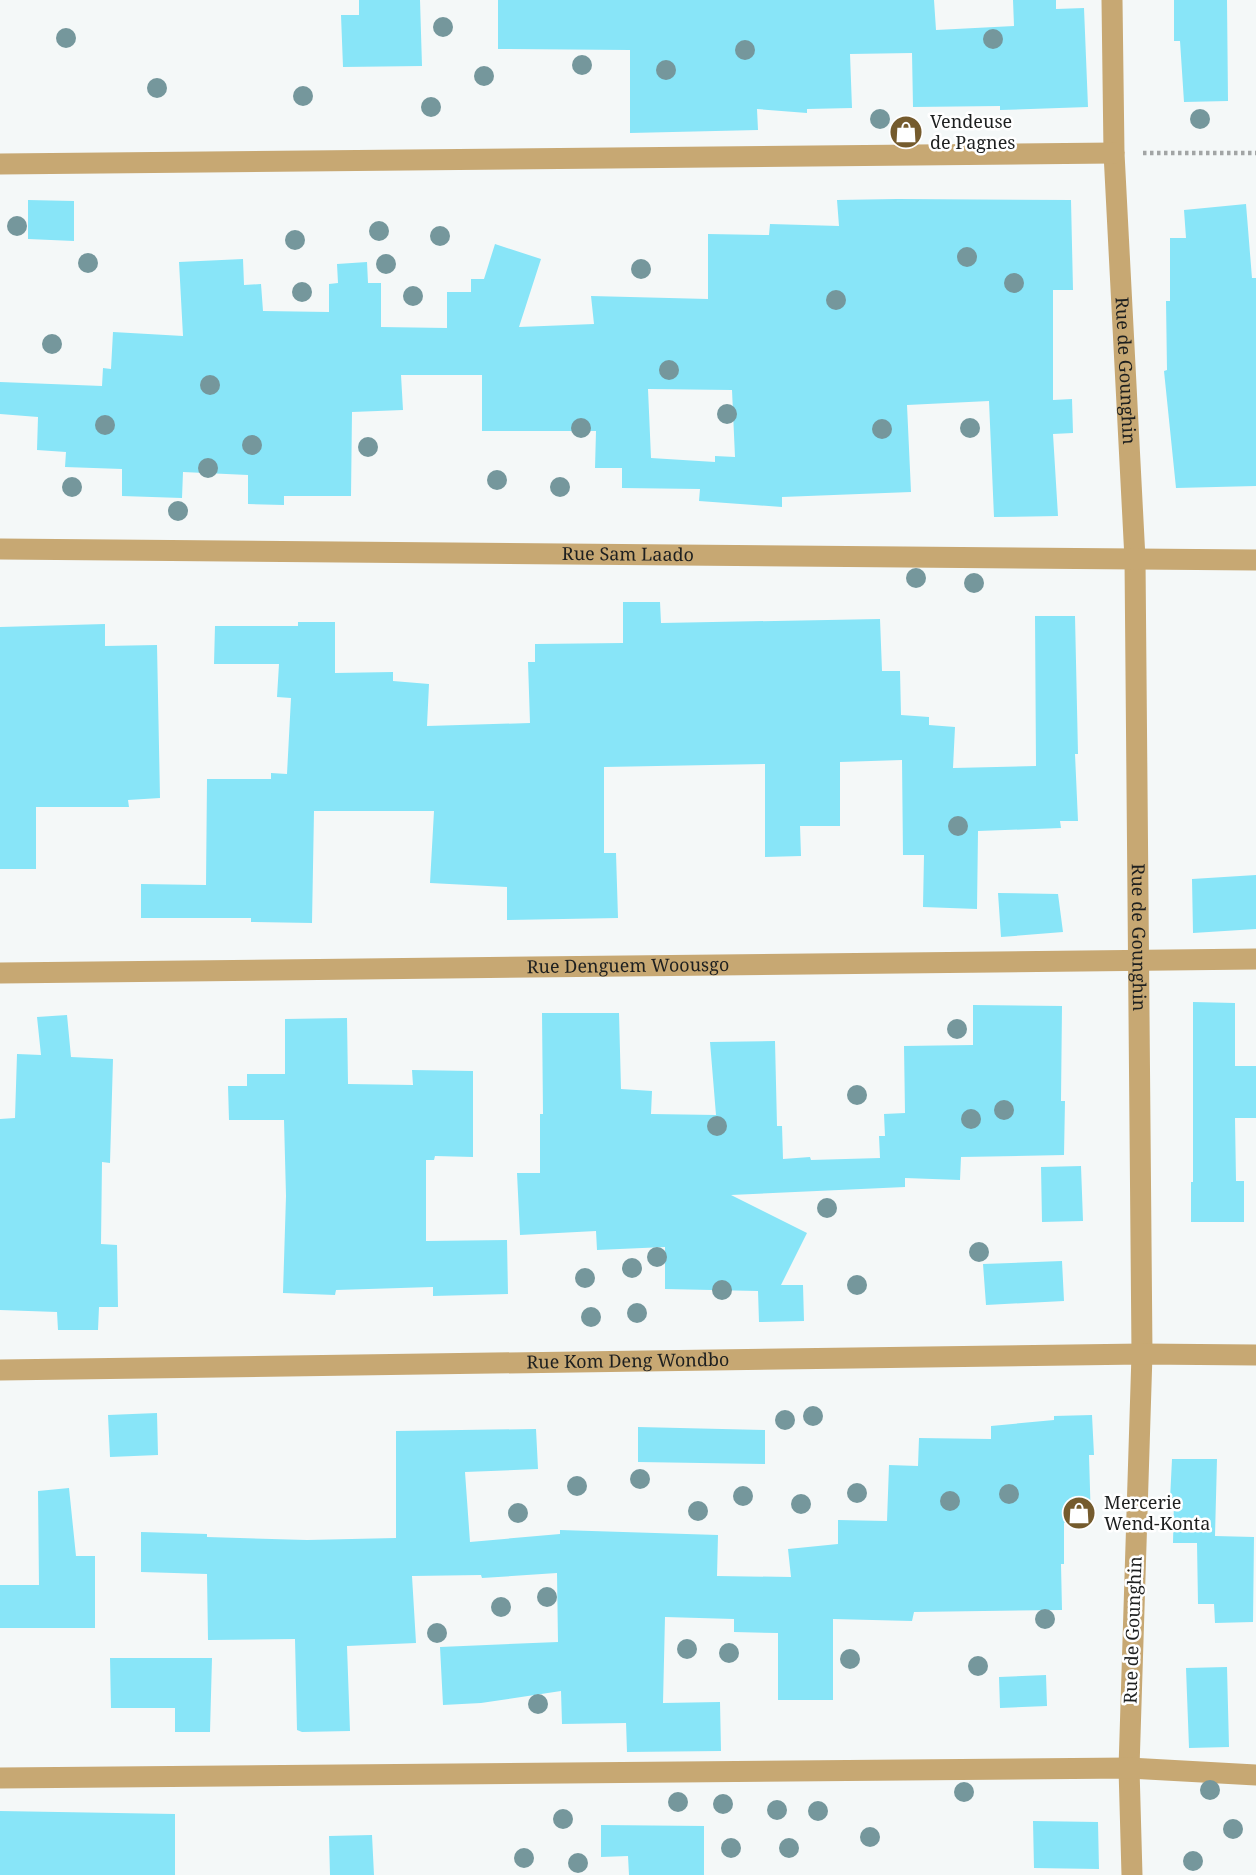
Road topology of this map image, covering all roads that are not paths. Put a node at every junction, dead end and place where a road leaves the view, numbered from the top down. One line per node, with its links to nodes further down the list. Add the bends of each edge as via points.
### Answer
1 (1112, 0): 2 (street, Rue de Gounghin)
2 (1114, 153): 3 (street); 5 (street, Rue de Gounghin)
3 (0, 164)
4 (0, 549): 5 (street, Rue Sam Laado)
5 (1135, 559): 6 (street, Rue Sam Laado); 7 (street, Rue de Gounghin)
6 (1256, 560)
7 (1136, 959): 8 (street, Rue Denguem Woousgo); 9 (street, Rue Denguem Woousgo); 10 (street, Rue de Gounghin)
8 (1256, 959)
9 (0, 973)
10 (1142, 1354): 11 (street, Rue Kom Deng Wondbo); 12 (street, Rue Kom Deng Wondbo); 13 (street, Rue de Gounghin)
11 (1256, 1355)
12 (0, 1370)
13 (1129, 1768): 14 (street); 15 (street); 16 (street, Rue de Gounghin)
14 (1256, 1774)
15 (0, 1778)
16 (1132, 1875)

